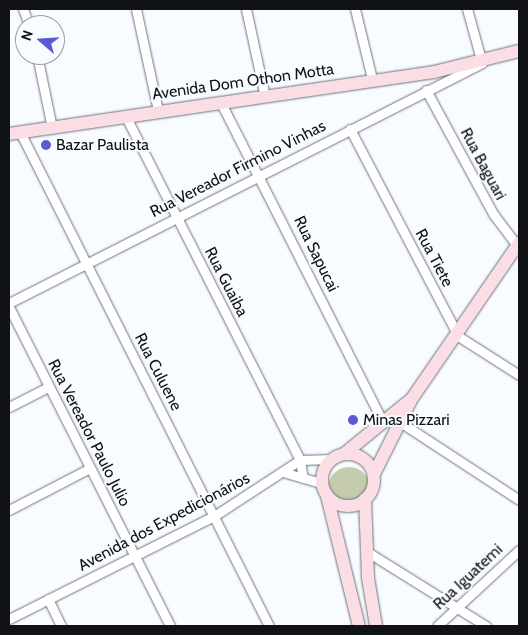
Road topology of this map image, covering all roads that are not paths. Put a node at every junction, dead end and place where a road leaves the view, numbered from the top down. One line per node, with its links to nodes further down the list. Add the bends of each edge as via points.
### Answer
1 (136, 9): 12 (street)
2 (246, 9): 10 (street)
3 (354, 9): 8 (street)
4 (467, 9): 6 (street)
5 (519, 51): 6 (main road, Avenida Dom Othon Motta)
6 (482, 63): 8 (main road, Avenida Dom Othon Motta); 9 (street, Rua Vereador Firmino Vinhas)
7 (39, 65): 14 (street)
8 (372, 79): 10 (main road, Avenida Dom Othon Motta)
9 (426, 90): 15 (street, Rua Vereador Firmino Vinhas); 19 (street, Rua Baguari, via 494,215)
10 (265, 97): 11 (main road, Avenida Dom Othon Motta)
11 (221, 103): 12 (main road, Avenida Dom Othon Motta); 17 (street, Rua Sapucai)
12 (158, 110): 13 (main road, Avenida Dom Othon Motta)
13 (126, 117): 14 (main road, Avenida Dom Othon Motta); 18 (street, Rua Guaiba)
14 (52, 128): 16 (main road, Avenida Dom Othon Motta)
15 (350, 129): 17 (street, Rua Vereador Firmino Vinhas); 23 (street, Rua Tiete)
16 (14, 133): 20 (street, Rua Culuene)
17 (260, 175): 18 (street, Rua Vereador Firmino Vinhas); 28 (street, Rua Sapucai)
18 (177, 218): 20 (street, Rua Vereador Firmino Vinhas); 31 (street, Rua Guaiba)
19 (518, 246): 23 (main road)
20 (87, 264): 21 (street, Rua Vereador Firmino Vinhas); 41 (street, Rua Culuene)
21 (9, 302)
22 (9, 307): 25 (street, Rua Vereador Paulo Julio)
23 (458, 336): 24 (street, Rua Tiete); 26 (main road)
24 (519, 375)
25 (48, 387): 27 (street); 32 (street, Rua Vereador Paulo Julio)
26 (411, 400): 28 (main road); 29 (main road)
27 (9, 407)
28 (382, 420): 30 (main road)
29 (400, 422): 34 (main road); 39 (street)
30 (338, 456): 31 (street); 34 (main road, via 357,455); 36 (main road, via 324,469)
31 (300, 460): 33 (street, Avenida dos Expedicionários); 35 (street, Rua Guaiba)
32 (90, 468): 40 (street); 44 (street, Rua Vereador Paulo Julio)
33 (286, 473): 35 (street); 41 (street, Avenida dos Expedicionários)
34 (374, 474): 38 (main road, via 373,488)
35 (303, 478): 36 (street)
36 (322, 483): 37 (main road)
37 (327, 496): 38 (main road, via 339,504 353,506); 51 (main road)
38 (366, 499): 43 (main road)
39 (519, 500)
40 (9, 510)
41 (214, 516): 44 (street, Avenida dos Expedicionários); 50 (street, Rua Culuene)
42 (519, 550): 46 (street, Rua Iguatemi)
43 (366, 551): 46 (street); 52 (main road)
44 (136, 556): 45 (street, Avenida dos Expedicionários); 49 (street, Rua Vereador Paulo Julio)
45 (48, 600): 47 (street, Avenida dos Expedicionários); 48 (street)
46 (457, 608): 53 (street, Rua Iguatemi); 54 (street)
47 (9, 619)
48 (61, 626)
49 (170, 626)
50 (269, 626)
51 (359, 626)
52 (376, 626)
53 (437, 626)
54 (486, 626)

